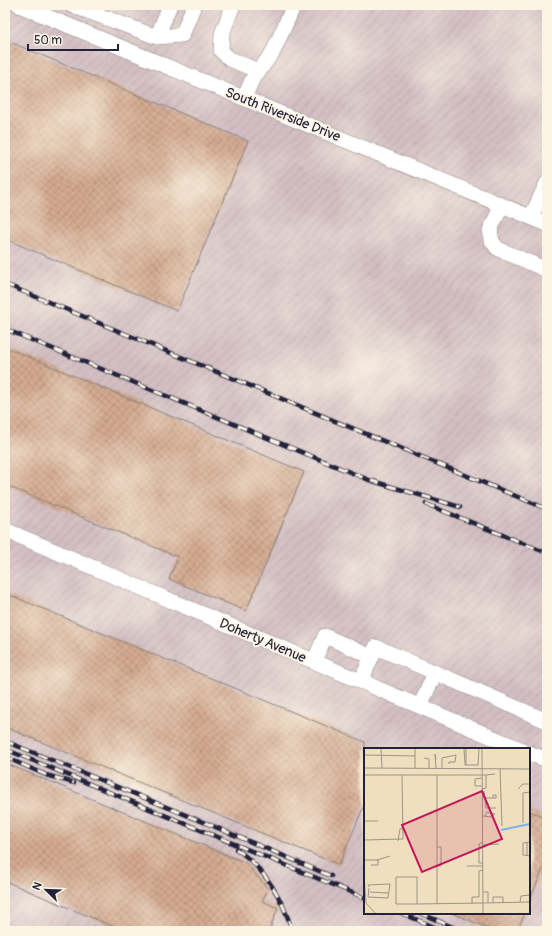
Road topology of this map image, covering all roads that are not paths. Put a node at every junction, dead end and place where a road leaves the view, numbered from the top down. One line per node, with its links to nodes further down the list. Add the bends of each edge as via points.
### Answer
1 (18, 5): 7 (street, South Riverside Drive)
2 (170, 5): 8 (street)
3 (194, 5): 8 (street, via 182,35)
4 (233, 5): 9 (street, via 222,34 221,51 230,59)
5 (294, 5): 9 (street, via 273,52)
6 (74, 6): 7 (street); 8 (street)
7 (68, 25): 10 (street, South Riverside Drive)
8 (157, 37)
9 (258, 71): 10 (street)
10 (244, 98): 12 (street, South Riverside Drive)
11 (547, 183): 13 (street)
12 (502, 205): 13 (street, South Riverside Drive); 15 (street, via 490,230 492,241 497,248)
13 (531, 217): 14 (street, South Riverside Drive)
14 (547, 224)
15 (547, 270)
16 (5, 530): 18 (street, Doherty Avenue)
17 (372, 657): 18 (street, via 325,636); 19 (street, via 376,647); 20 (street)
18 (314, 662): 20 (street, Doherty Avenue)
19 (435, 672): 21 (street); 22 (street)
20 (361, 681): 21 (street, Doherty Avenue)
21 (420, 706): 23 (street, Doherty Avenue)
22 (547, 721)
23 (518, 748)
24 (530, 753): 25 (street)
25 (547, 760)

